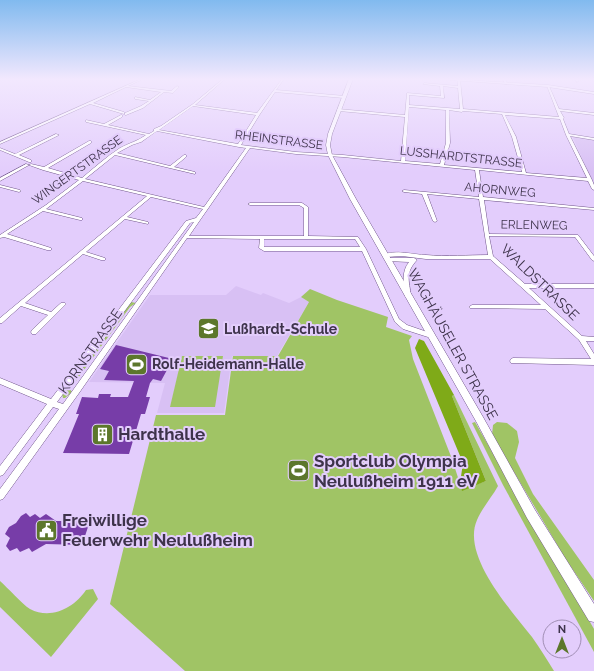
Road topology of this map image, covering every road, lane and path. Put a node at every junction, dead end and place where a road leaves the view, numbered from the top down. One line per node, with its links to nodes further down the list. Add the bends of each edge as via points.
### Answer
1 (74, 110): 29 (street)
2 (116, 110): 15 (street)
3 (133, 110): 15 (street)
4 (184, 110): 23 (street, WINGERTSTRASSE)
5 (231, 110): 16 (street)
6 (261, 110): 16 (street)
7 (339, 110): 36 (street, WAGHÄUSELER STRASSE, via 329,140)
8 (342, 110): 19 (street)
9 (407, 110): 19 (street)
10 (446, 110): 39 (street, via 448,144)
11 (451, 110): 14 (street)
12 (558, 110): 20 (street)
13 (561, 110): 18 (street)
14 (462, 111): 17 (street)
15 (124, 114): 22 (street)
16 (258, 114): 30 (street)
17 (503, 114): 20 (street); 44 (street, via 514,137)
18 (594, 114)
19 (406, 116): 37 (street)
20 (562, 118): 26 (street)
21 (87, 121): 22 (street)
22 (105, 125): 25 (street)
23 (155, 130): 25 (street, WINGERTSTRASSE); 30 (street, RHEINSTRASSE)
24 (57, 135): 34 (street)
25 (149, 135): 33 (street, WINGERTSTRASSE)
26 (568, 135): 27 (street); 47 (street)
27 (594, 139)
28 (90, 142): 41 (street)
29 (0, 143)
30 (240, 146): 31 (street, RHEINSTRASSE)
31 (248, 148): 36 (street, RHEINSTRASSE); 56 (street, KORNSTRASSE)
32 (0, 149): 34 (street)
33 (115, 154): 40 (street); 45 (street, WINGERTSTRASSE)
34 (16, 155): 38 (street)
35 (184, 156): 40 (street)
36 (330, 156): 37 (street, LUSSHARDTSTRASSE); 74 (street, WAGHÄUSELER STRASSE)
37 (403, 161): 39 (street, LUSSHARDTSTRASSE)
38 (29, 164): 41 (street); 46 (street)
39 (442, 165): 42 (street, LUSSHARDTSTRASSE)
40 (171, 167): 43 (street)
41 (44, 169): 45 (street)
42 (477, 169): 44 (street, LUSSHARDTSTRASSE); 54 (street, WALDSTRASSE)
43 (194, 173)
44 (524, 174): 47 (street, LUSSHARDTSTRASSE)
45 (81, 179): 53 (street); 57 (street, WINGERTSTRASSE)
46 (0, 180)
47 (590, 180): 49 (street)
48 (0, 186): 50 (street)
49 (594, 189)
50 (19, 191)
51 (404, 191): 52 (street, AHORNWEG)
52 (424, 193): 54 (street, AHORNWEG); 62 (street)
53 (150, 195): 56 (street); 59 (street)
54 (481, 198): 58 (street, AHORNWEG); 64 (street, WALDSTRASSE)
55 (250, 204): 68 (street, via 300,204 306,207)
56 (205, 208): 60 (street, KORNSTRASSE)
57 (42, 209): 61 (street); 65 (street, WINGERTSTRASSE)
58 (594, 209)
59 (123, 217): 63 (street); 71 (street)
60 (198, 218): 66 (street, KORNSTRASSE); 94 (street, KORNSTRASSE, via 188,222)
61 (80, 220)
62 (435, 221)
63 (146, 223)
64 (487, 235): 73 (street, WALDSTRASSE); 76 (street, ERLENWEG, via 576,236)
65 (2, 236): 69 (street)
66 (185, 237): 67 (street); 95 (street, KORNSTRASSE)
67 (262, 238): 68 (street); 70 (street, via 261,248 264,249)
68 (306, 238): 70 (street, via 356,238)
69 (49, 249)
70 (364, 249): 88 (street, via 397,320 406,328)
71 (82, 252): 75 (street); 81 (street)
72 (426, 257): 73 (street); 74 (street, via 402,254); 77 (street)
73 (492, 257): 78 (street, WALDSTRASSE)
74 (387, 258): 77 (street); 80 (street, WAGHÄUSELER STRASSE)
75 (103, 259)
76 (594, 259)
77 (414, 260): 80 (street, via 406,271)
78 (525, 286): 79 (street); 84 (street, WALDSTRASSE)
79 (594, 286)
80 (408, 296): 88 (street, WAGHÄUSELER STRASSE)
81 (20, 304): 85 (street); 86 (street)
82 (63, 304): 85 (street)
83 (472, 307): 84 (street)
84 (547, 307): 89 (street, WALDSTRASSE)
85 (52, 314): 87 (street)
86 (0, 321)
87 (34, 332)
88 (431, 336): 98 (street, WAGHÄUSELER STRASSE, via 531,514)
89 (581, 338): 90 (street); 91 (street, WALDSTRASSE)
90 (594, 339)
91 (594, 360): 92 (street)
92 (513, 361)
93 (0, 381): 94 (street)
94 (53, 404): 95 (street); 96 (street, KORNSTRASSE)
95 (64, 408): 97 (street, KORNSTRASSE)
96 (0, 472)
97 (0, 496)
98 (594, 616)

